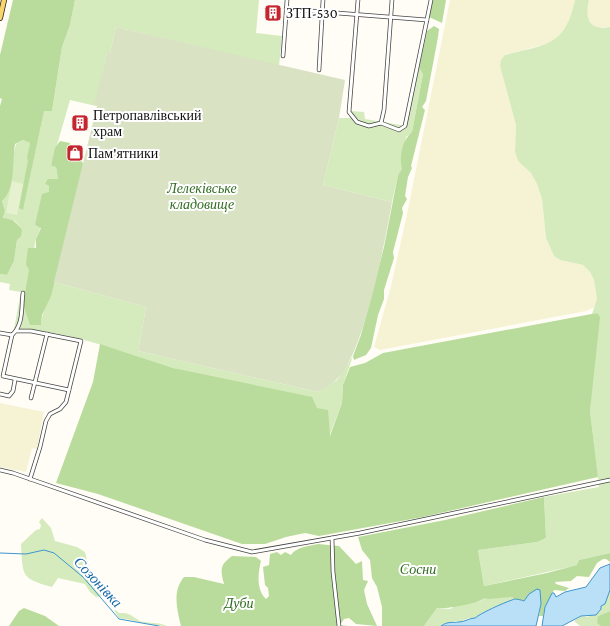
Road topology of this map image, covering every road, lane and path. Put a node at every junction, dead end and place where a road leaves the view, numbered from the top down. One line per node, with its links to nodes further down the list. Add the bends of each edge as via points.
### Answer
1 (4, 0): 11 (main road)
2 (287, 0): 7 (street)
3 (323, 0): 8 (street)
4 (358, 0): 9 (street)
5 (392, 0): 10 (street)
6 (431, 0): 12 (street)
7 (286, 9): 8 (street); 13 (street)
8 (322, 12): 9 (street); 14 (street)
9 (357, 14): 10 (street); 15 (street, via 349,112 357,122 369,126)
10 (391, 17): 12 (street); 15 (street)
11 (0, 18)
12 (427, 20): 15 (street, via 405,126 399,130)
13 (283, 56)
14 (319, 70)
15 (381, 123)
16 (24, 293): 17 (street)
17 (17, 331): 19 (street); 20 (street)
18 (0, 332): 20 (street)
19 (48, 334): 22 (street); 23 (street, via 81,341)
20 (12, 335): 21 (street, via 3,376)
21 (15, 380): 22 (street); 24 (street, via 13,392 9,396)
22 (35, 383): 23 (street); 25 (street)
23 (69, 390): 27 (street, via 64,406 50,414 46,421)
24 (0, 394)
25 (31, 398)
26 (0, 470): 27 (street)
27 (30, 479): 29 (street, via 237,550 252,552)
28 (610, 480): 29 (street)
29 (332, 538): 30 (street)
30 (338, 626)

